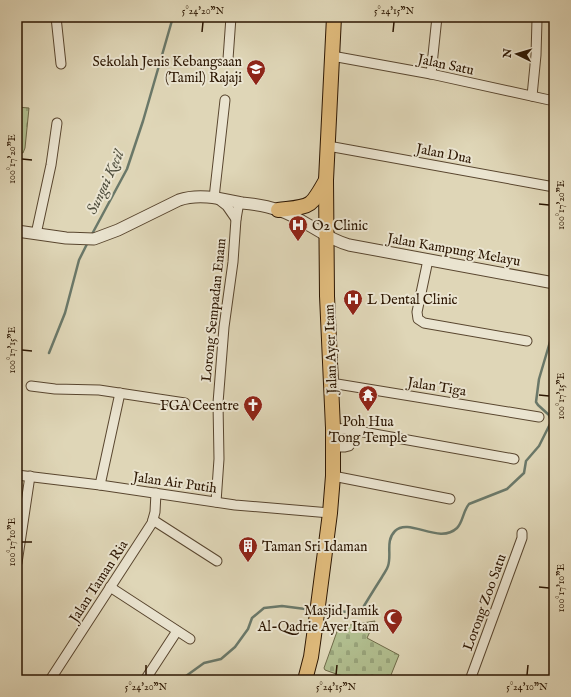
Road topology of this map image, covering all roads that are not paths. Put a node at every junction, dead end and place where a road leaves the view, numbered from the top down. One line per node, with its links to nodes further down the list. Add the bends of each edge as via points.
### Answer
1 (56, 17): 8 (street)
2 (231, 17): 7 (street)
3 (334, 17): 6 (main road, Jalan Ayer Itam)
4 (437, 17): 9 (street)
5 (539, 17): 10 (street)
6 (332, 56): 9 (street, Jalan Satu); 14 (main road, Jalan Ayer Itam)
7 (228, 59)
8 (61, 64)
9 (431, 74): 10 (street, Jalan Satu)
10 (532, 96): 12 (street, Jalan Satu)
11 (225, 100): 17 (street)
12 (554, 101)
13 (57, 123): 22 (street)
14 (328, 146): 15 (main road, Jalan Ayer Itam); 16 (street, Jalan Dua)
15 (326, 180): 19 (main road, via 312,203); 23 (main road, Jalan Ayer Itam)
16 (554, 188)
17 (216, 198): 18 (street, Jalan Kampung Melayu); 20 (street, via 227,206); 22 (street, Jalan Kampung Melayu, via 188,197 118,230 89,239)
18 (239, 202): 19 (street, Jalan Kampung Melayu); 20 (street, Lorong Sempadan Enam)
19 (278, 210): 23 (street, Jalan Kampung Melayu)
20 (236, 219): 42 (street, Lorong Sempadan Enam, via 218,403 219,459)
21 (17, 231): 22 (street)
22 (36, 234)
23 (327, 237): 24 (street, Jalan Kampung Melayu, via 349,245); 27 (main road, Jalan Ayer Itam)
24 (428, 260): 25 (street, Jalan Kampung Melayu); 26 (street, via 417,312 418,319 424,323)
25 (554, 283)
26 (527, 341)
27 (331, 383): 31 (street, Jalan Tiga); 32 (main road, Jalan Ayer Itam)
28 (30, 386): 29 (street)
29 (120, 393): 30 (street); 39 (street)
30 (185, 402)
31 (539, 417)
32 (333, 428): 33 (street); 34 (main road, Jalan Ayer Itam)
33 (352, 430): 34 (street, via 349,446); 35 (street)
34 (333, 447): 38 (main road, Jalan Ayer Itam)
35 (514, 459)
36 (17, 475): 37 (street, Jalan Air Putih)
37 (30, 476): 39 (street, Jalan Air Putih); 46 (street)
38 (332, 476): 41 (street); 43 (main road, Jalan Ayer Itam)
39 (100, 485): 40 (street, Jalan Air Putih)
40 (156, 493): 42 (street, Jalan Air Putih); 44 (street, Jalan Taman Ria)
41 (450, 499)
42 (216, 502): 43 (street, Jalan Air Putih)
43 (330, 513): 54 (main road, Jalan Ayer Itam, via 311,657)
44 (153, 520): 47 (street); 49 (street, Jalan Taman Ria)
45 (522, 534): 55 (street, Lorong Zoo Satu)
46 (18, 553): 48 (street)
47 (217, 562)
48 (17, 563)
49 (110, 587): 50 (street); 52 (street, Jalan Taman Ria)
50 (177, 631): 51 (street); 53 (street)
51 (190, 639)
52 (50, 680)
53 (145, 680)
54 (305, 680)
55 (470, 680)

